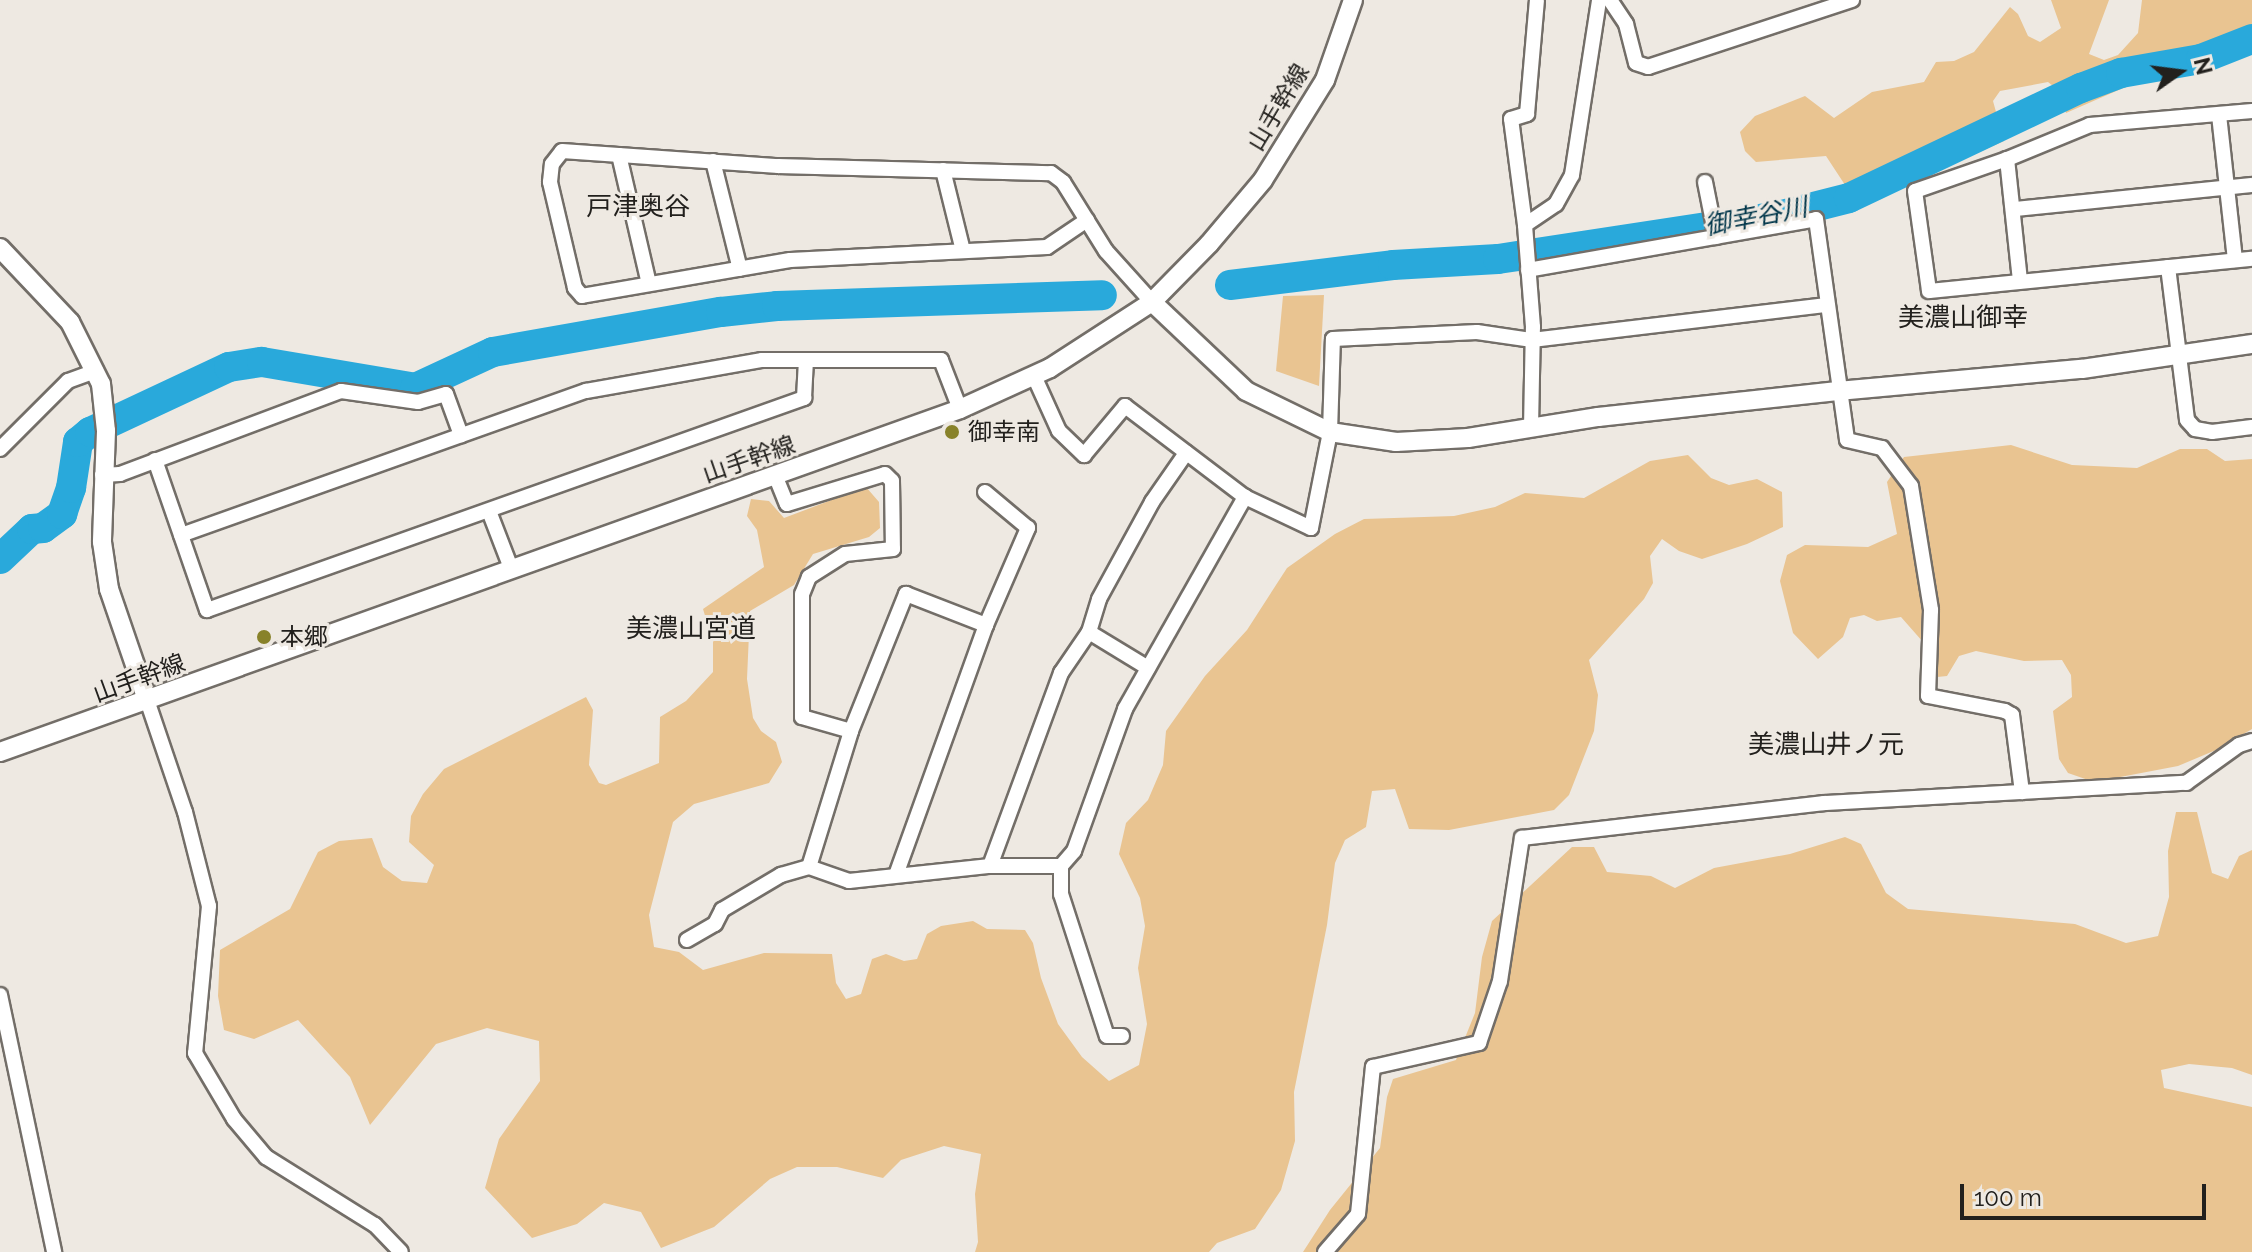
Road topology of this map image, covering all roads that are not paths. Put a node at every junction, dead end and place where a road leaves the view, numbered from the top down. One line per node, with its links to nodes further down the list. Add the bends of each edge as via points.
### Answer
1 (1353, 0): 28 (street, 山手幹線, via 1325,80 1263,180)
2 (1537, 0): 17 (street, via 1527,114 1511,119)
3 (1599, 0): 17 (street, via 1572,175 1556,204)
4 (1610, 0): 5 (street, via 1626,24 1636,63 1648,67)
5 (1852, 0)
6 (2252, 111): 7 (street)
7 (2219, 115): 9 (street, via 2090,125); 14 (street)
8 (619, 155): 10 (street); 27 (street); 27 (street, via 562,151 552,164 550,182 571,273 582,296)
9 (2007, 159): 15 (street); 26 (street, via 1915,191 1929,291)
10 (713, 161): 11 (street); 25 (street)
11 (943, 170): 16 (street, via 1051,173 1063,182); 20 (street)
12 (1705, 182): 18 (street)
13 (2252, 185): 14 (street)
14 (2227, 188): 15 (street); 22 (street)
15 (2015, 209): 26 (street)
16 (1087, 220): 20 (street, via 1047,247); 28 (street, via 1106,251)
17 (1525, 225): 23 (street)
18 (1716, 235): 23 (street); 29 (street, via 1816,219)
19 (0, 248): 34 (street, via 70,322)
20 (963, 251): 25 (street, via 790,260)
21 (2252, 259): 22 (street)
22 (2235, 260): 24 (street)
23 (1528, 266): 30 (street)
24 (2168, 267): 26 (street); 32 (street)
25 (740, 269): 27 (street)
26 (2020, 281)
27 (649, 284)
28 (1152, 302): 35 (street, 山手幹線); 40 (street, via 1246,391)
29 (1827, 305): 30 (street); 36 (street)
30 (1532, 340): 39 (street); 40 (street, via 1477,332 1333,339)
31 (2252, 344): 32 (street)
32 (2178, 355): 36 (street); 38 (street, via 2187,420 2195,429)
33 (806, 360): 37 (street, via 941,360); 41 (street, via 762,360 586,391); 49 (street, via 804,398)
34 (96, 371): 42 (street, via 68,381); 45 (street, via 106,431)
35 (1034, 376): 37 (street, 山手幹線); 43 (street, via 1059,431 1084,455 1125,406)
36 (1838, 391): 39 (street); 59 (street, via 1847,440 1882,448 1911,486 1931,610 1928,696 2012,715)
37 (960, 409): 46 (street, 山手幹線)
38 (2252, 427)
39 (1531, 428): 40 (street, via 1396,442)
40 (1330, 432): 48 (street, via 1311,528)
41 (461, 435): 44 (street, via 446,394 418,402 341,391); 50 (street)
42 (0, 449)
43 (1186, 453): 48 (street); 53 (street, via 1152,502 1099,599)
44 (155, 460): 45 (street); 50 (street)
45 (102, 475): 55 (street, via 102,542 109,589)
46 (775, 475): 51 (street, 山手幹線); 56 (street, via 787,504 885,474 892,481 893,549 845,554 809,577 802,594 802,717)
47 (985, 492): 52 (street, via 1028,528)
48 (1245, 497): 54 (street)
49 (489, 511): 50 (street, via 207,610); 51 (street)
50 (181, 535)
51 (511, 568): 55 (street, 山手幹線)
52 (986, 625): 56 (street, via 906,594); 63 (street)
53 (1089, 632): 54 (street); 60 (street, via 1061,673)
54 (1148, 668): 61 (street, via 1125,709 1074,851)
55 (147, 700): 58 (street, 山手幹線); 68 (street, via 185,812 209,906 195,1053 234,1119 266,1157 375,1225)
56 (851, 731): 62 (street)
57 (2252, 741): 59 (street, via 2186,783)
58 (0, 752)
59 (2022, 792): 69 (street, via 1824,803 1522,838 1500,981 1479,1043 1373,1067 1358,1214)
60 (990, 866): 61 (street); 63 (street)
61 (1061, 866): 66 (street, via 1061,894 1107,1036)
62 (809, 867): 63 (street, via 849,881); 64 (street, via 781,875 722,910 715,924)
63 (896, 875)
64 (687, 940)
65 (0, 995): 67 (street)
66 (1122, 1036)
67 (54, 1252)
68 (401, 1252)
69 (1325, 1252)

